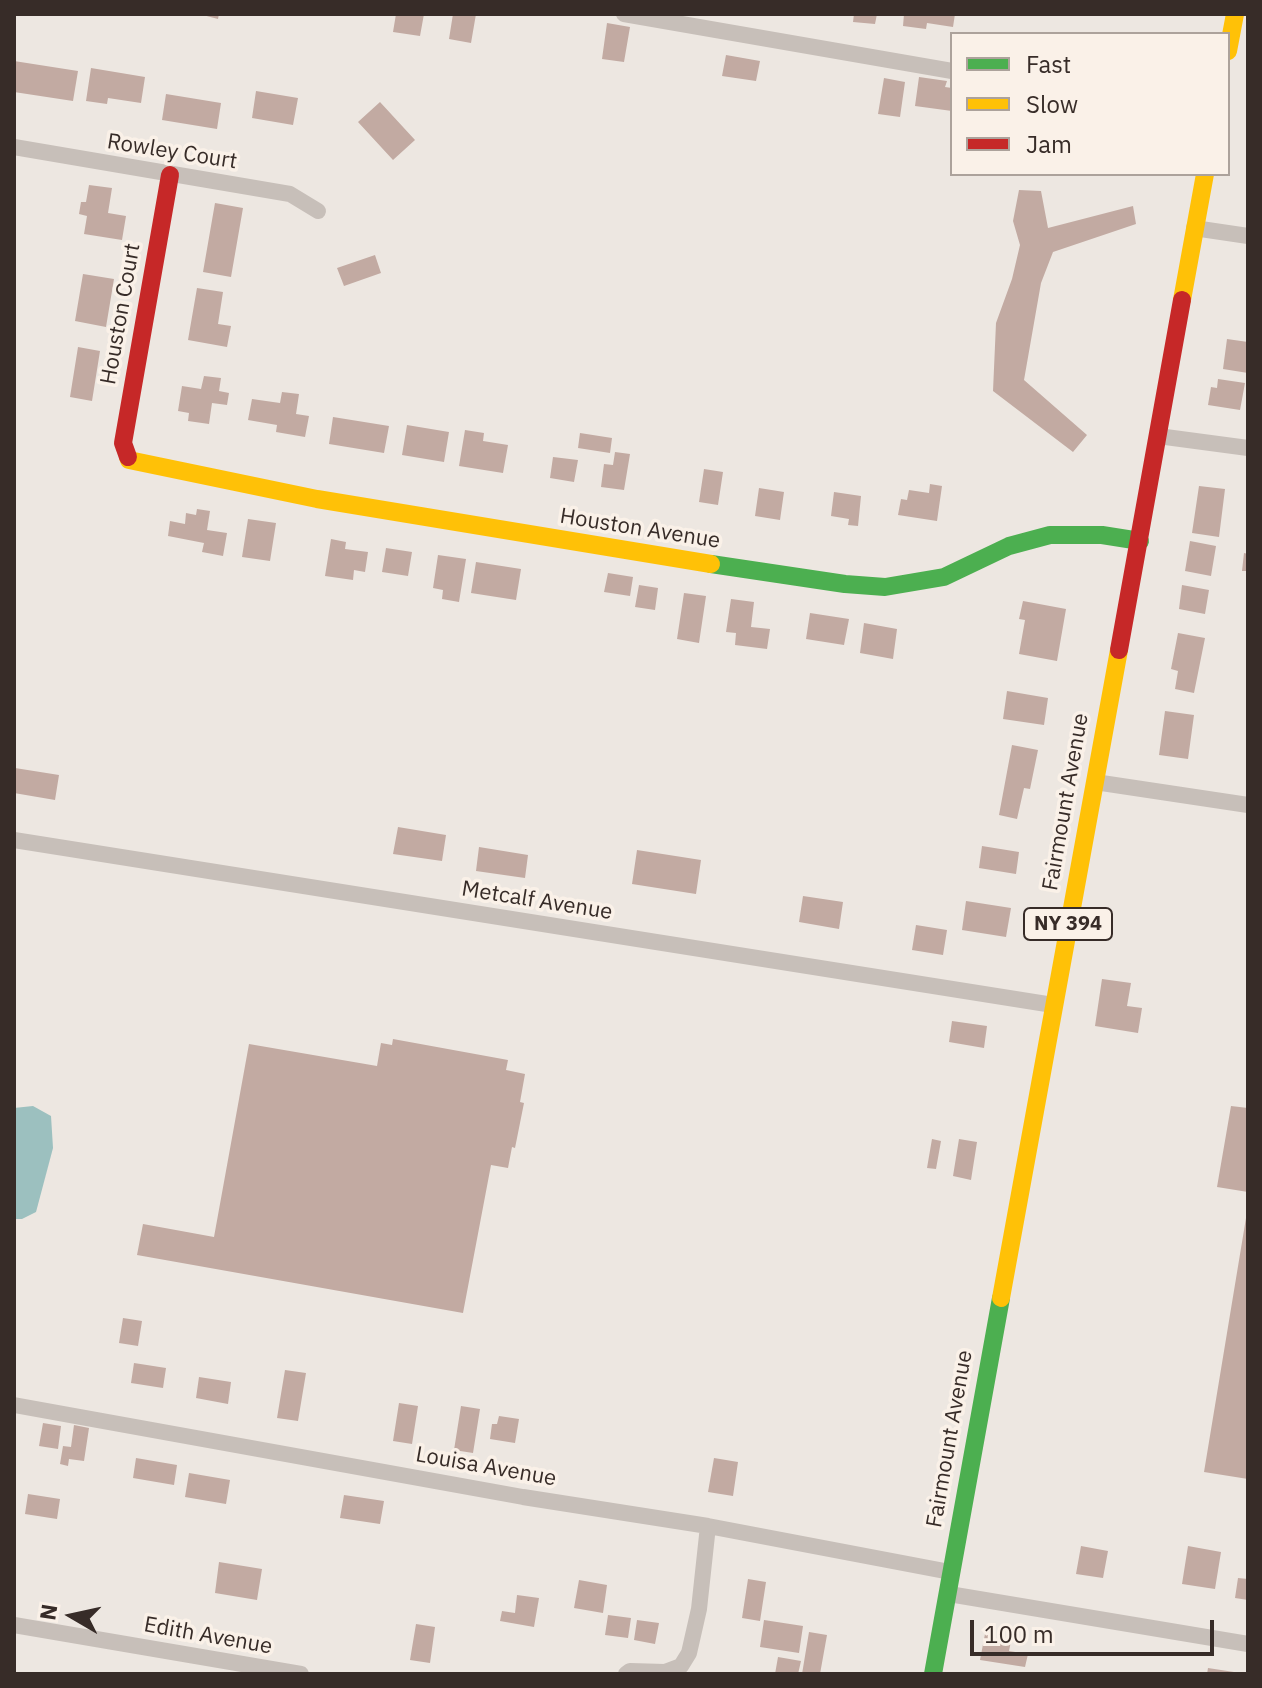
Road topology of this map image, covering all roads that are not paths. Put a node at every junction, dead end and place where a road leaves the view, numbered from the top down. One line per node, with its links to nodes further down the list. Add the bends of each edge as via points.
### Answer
1 (624, 14): 4 (street)
2 (1235, 14): 3 (main road)
3 (1230, 40)
4 (950, 71)
5 (14, 147): 6 (street, Rowley Court)
6 (170, 175): 8 (street, Rowley Court, via 290,194); 13 (main road, Houston Court, via 123,443)
7 (1205, 176): 9 (main road, Fairmount Avenue / NY 394)
8 (318, 211)
9 (1194, 228): 10 (street); 11 (main road, Fairmount Avenue / NY 394)
10 (1248, 236)
11 (1158, 436): 12 (street); 14 (main road, Fairmount Avenue / NY 394)
12 (1248, 448)
13 (129, 460): 14 (main road, Houston Avenue, via 317,499 845,584 885,587 944,577 1009,546 1050,535)
14 (1140, 541): 15 (main road, Fairmount Avenue / NY 394)
15 (1095, 782): 16 (street); 18 (main road, Fairmount Avenue / NY 394)
16 (1248, 805)
17 (14, 840): 18 (street, Metcalf Avenue)
18 (1053, 1005): 21 (main road, Fairmount Avenue / NY 394)
19 (14, 1405): 20 (street, Louisa Avenue)
20 (708, 1526): 21 (street, Louisa Avenue); 26 (street, via 689,1653 681,1666 665,1672)
21 (950, 1572): 22 (main road, Fairmount Avenue / NY 394)
22 (949, 1594): 24 (street); 27 (main road, Fairmount Avenue / NY 394)
23 (14, 1625): 25 (street, Edith Avenue)
24 (1248, 1644)
25 (301, 1674)
26 (626, 1674)
27 (933, 1674)

